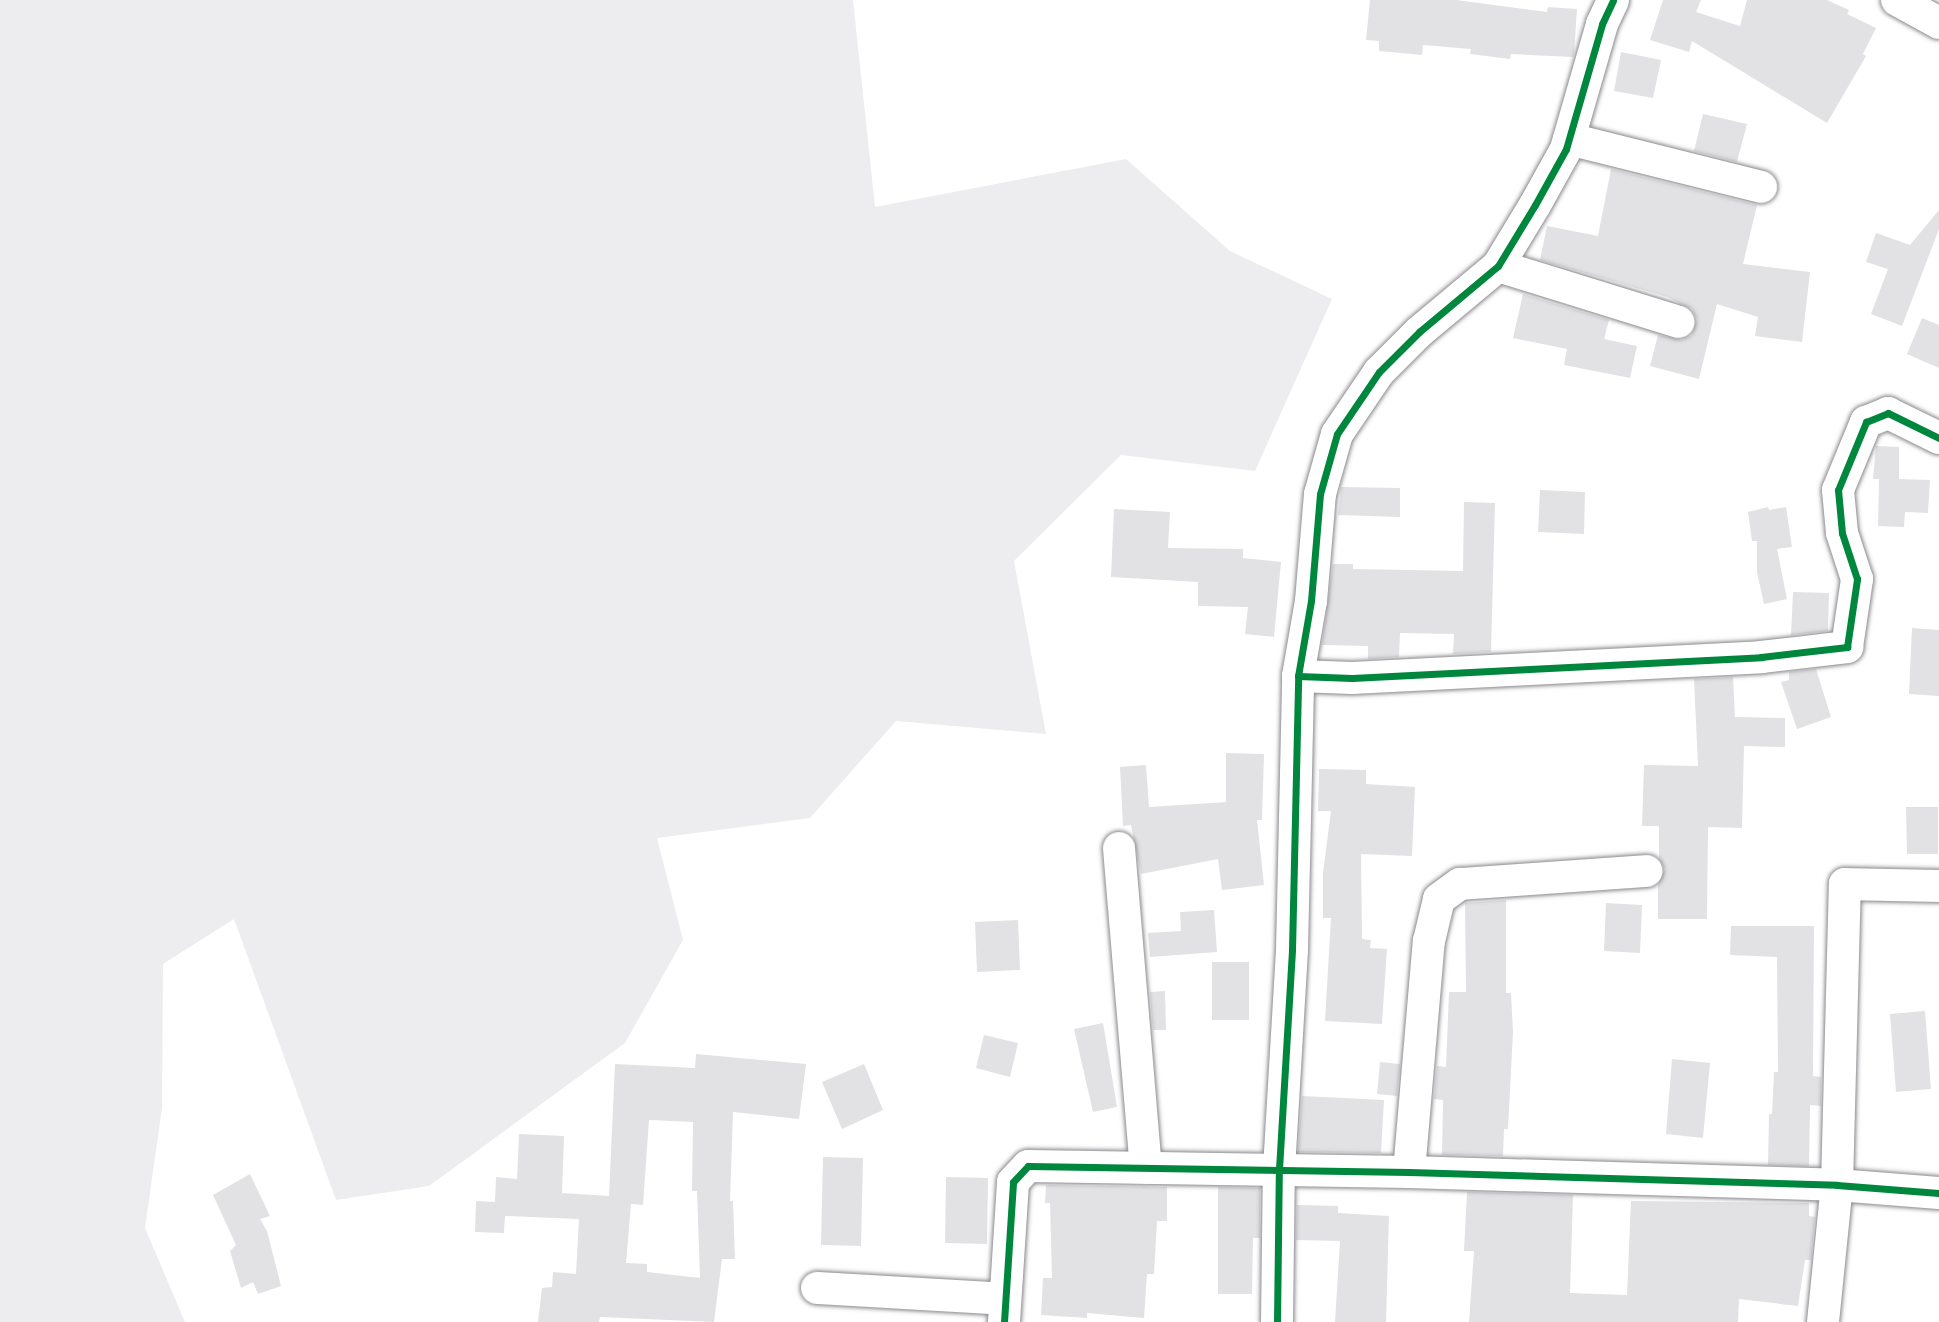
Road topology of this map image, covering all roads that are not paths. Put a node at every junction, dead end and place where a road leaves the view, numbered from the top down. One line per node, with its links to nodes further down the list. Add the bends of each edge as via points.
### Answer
1 (1613, 0): 4 (street)
2 (1897, 0): 3 (street)
3 (1939, 23)
4 (1569, 139): 5 (street); 6 (street)
5 (1761, 187)
6 (1498, 266): 7 (street); 9 (street, via 1379,372 1337,434 1320,494 1311,601)
7 (1679, 321)
8 (1939, 438): 9 (street, via 1888,413 1866,422 1838,490 1842,533 1857,579 1847,647 1761,657 1352,678)
9 (1298, 676): 14 (street, via 1292,950)
10 (1119, 848): 13 (street)
11 (1647, 871): 15 (street, via 1460,884 1439,899 1429,941)
12 (1939, 886): 16 (street, via 1845,884)
13 (1146, 1168): 14 (street); 19 (street, via 1028,1166 1013,1182)
14 (1279, 1169): 15 (street); 20 (street)
15 (1409, 1172): 16 (street)
16 (1838, 1185): 17 (street); 21 (street)
17 (1939, 1193)
18 (817, 1288): 19 (street)
19 (1005, 1310)
20 (1277, 1322)
21 (1823, 1322)

